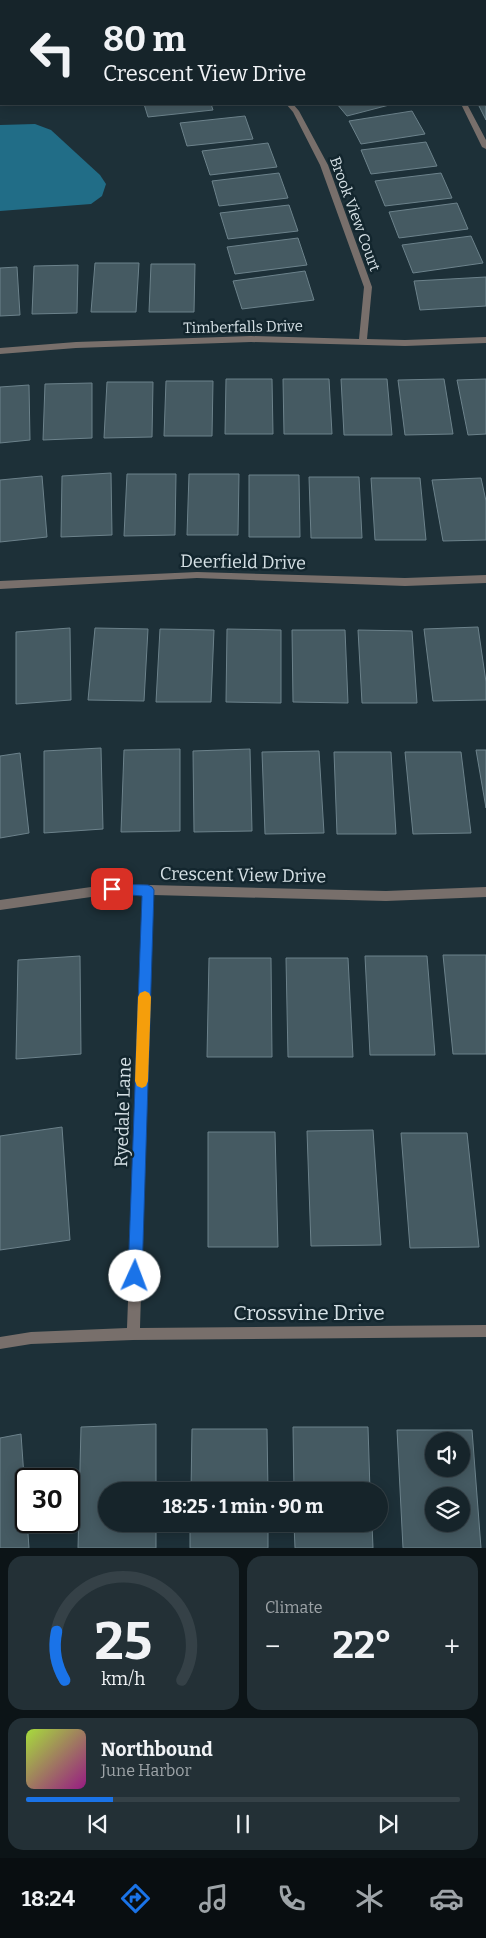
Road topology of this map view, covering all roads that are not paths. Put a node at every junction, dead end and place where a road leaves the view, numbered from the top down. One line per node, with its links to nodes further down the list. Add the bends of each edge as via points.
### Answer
1 (290, 105): 5 (street, Brook View Court, via 324,165 368,287)
2 (465, 105): 3 (street)
3 (486, 147)
4 (486, 340): 5 (street, Timberfalls Drive)
5 (363, 341): 6 (street, Timberfalls Drive, via 251,338)
6 (0, 350)
7 (486, 579): 8 (street, Deerfield Drive, via 405,582 197,576)
8 (0, 585)
9 (148, 890): 10 (street, Crescent View Drive, via 386,896); 11 (street, Crescent View Drive, via 112,889); 13 (street, Ryedale Lane)
10 (486, 892)
11 (0, 905)
12 (486, 1331): 13 (street, Crossvine Drive)
13 (133, 1334): 14 (street, Crossvine Drive, via 30,1338)
14 (0, 1343)

